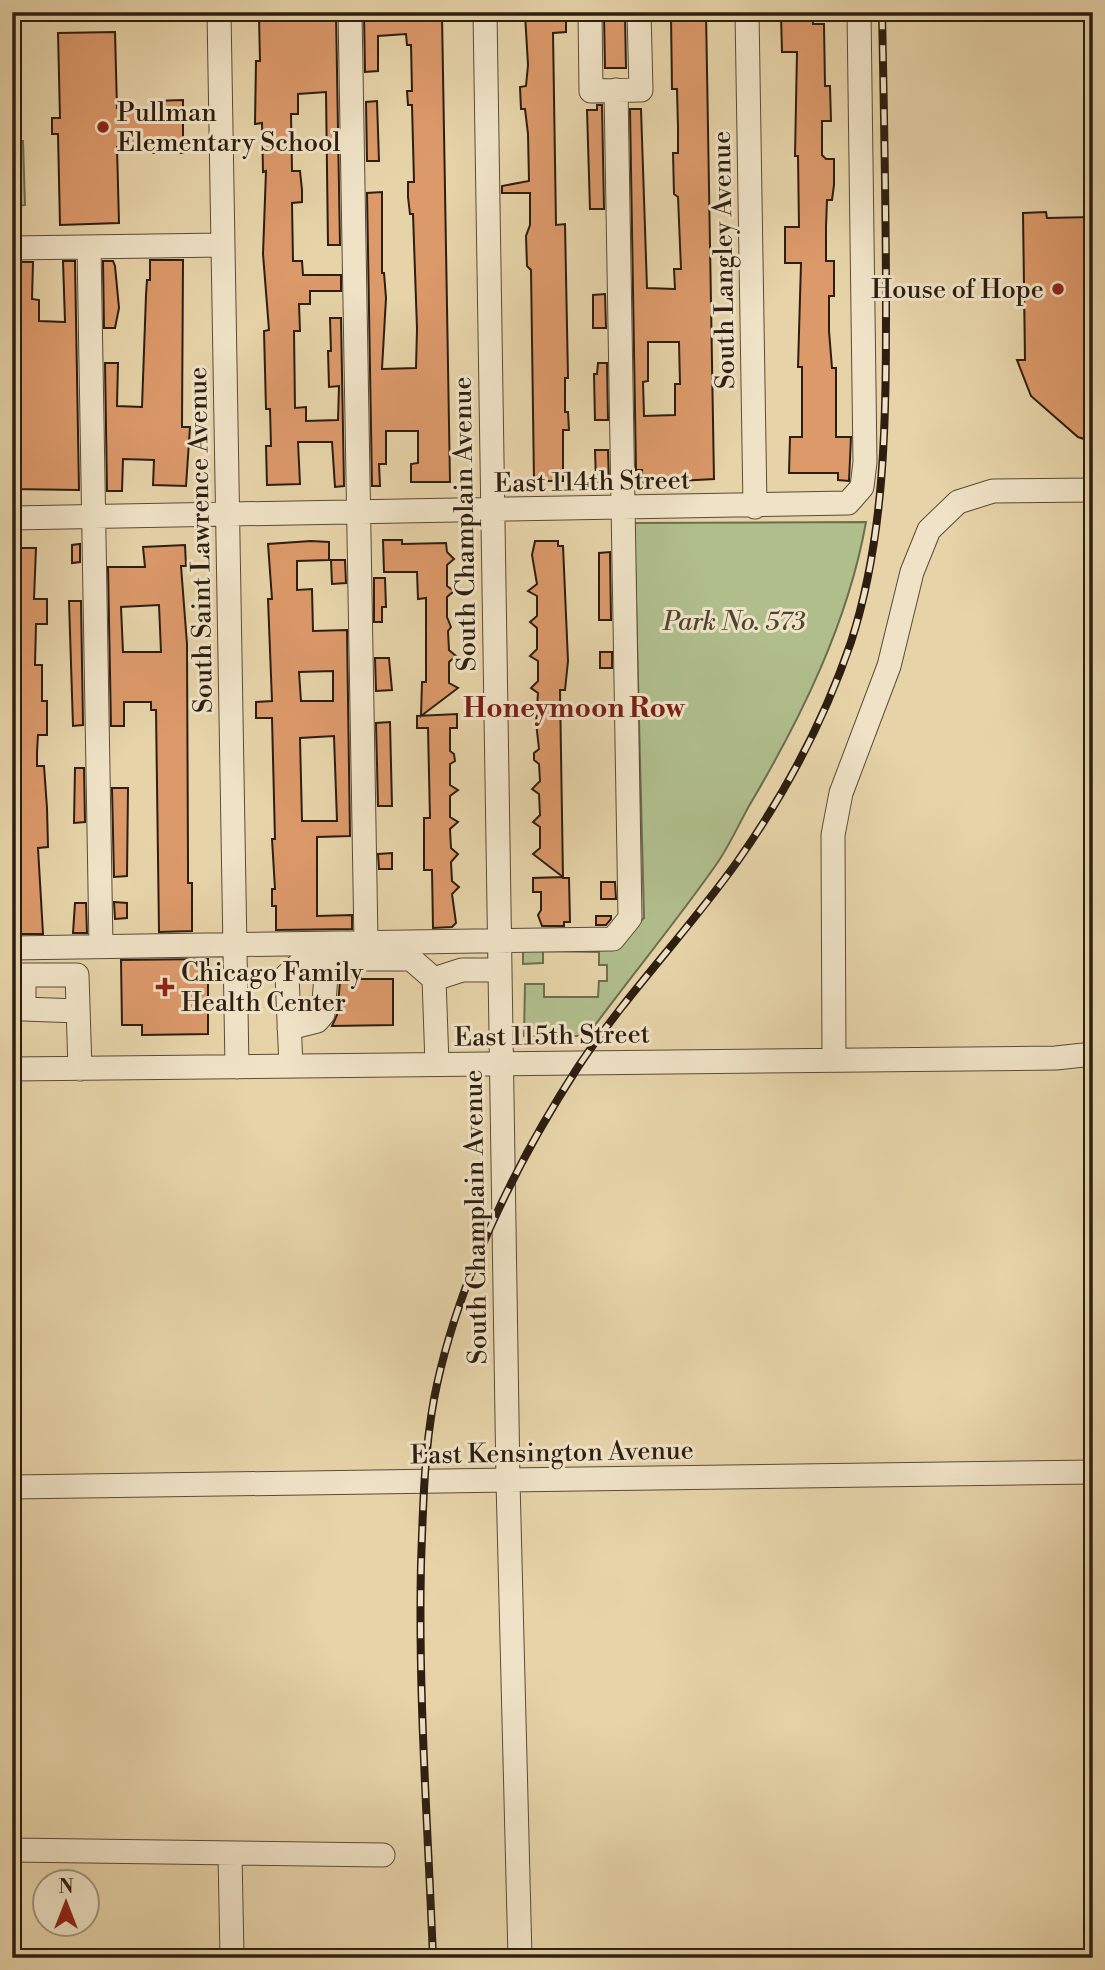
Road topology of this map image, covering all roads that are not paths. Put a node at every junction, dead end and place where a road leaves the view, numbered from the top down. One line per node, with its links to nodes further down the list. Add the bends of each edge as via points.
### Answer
1 (219, 12): 9 (street, South Saint Lawrence Avenue)
2 (350, 12): 16 (street)
3 (485, 12): 15 (street, South Champlain Avenue)
4 (590, 12): 8 (street, via 591,91)
5 (639, 12): 8 (street, via 641,90)
6 (747, 12): 13 (street, South Langley Avenue)
7 (859, 12): 13 (street, East 114th Street, via 862,487 856,497 837,505)
8 (616, 90): 14 (street)
9 (223, 245): 10 (street); 17 (street, South Saint Lawrence Avenue)
10 (89, 247): 11 (street); 18 (street)
11 (12, 248)
12 (1093, 490): 31 (street, via 978,494 942,515 919,551 889,666 835,813)
13 (755, 507): 14 (street, East 114th Street)
14 (623, 509): 15 (street, East 114th Street); 20 (street, via 630,918 613,939)
15 (492, 511): 16 (street, East 114th Street); 20 (street, South Champlain Avenue)
16 (359, 513): 17 (street, East 114th Street); 21 (street)
17 (227, 515): 18 (street, East 114th Street); 22 (street, South Saint Lawrence Avenue)
18 (94, 517): 19 (street, East 114th Street); 23 (street)
19 (12, 519)
20 (498, 941): 21 (street); 26 (street, South Champlain Avenue)
21 (366, 943): 22 (street)
22 (234, 944): 23 (street); 35 (street, South Saint Lawrence Avenue)
23 (101, 946): 24 (street)
24 (12, 948)
25 (340, 959): 27 (street, via 411,959); 29 (street, via 326,976 323,1014 317,1021); 29 (street, via 305,959 287,975)
26 (499, 970): 27 (street, via 462,970); 32 (street, South Champlain Avenue)
27 (434, 979): 33 (street)
28 (78, 1011): 37 (street)
29 (289, 1028): 34 (street)
30 (1093, 1054): 31 (street, East 115th Street)
31 (834, 1060): 32 (street, East 115th Street)
32 (500, 1063): 33 (street, East 115th Street); 39 (street, South Champlain Avenue)
33 (437, 1064): 34 (street, East 115th Street)
34 (291, 1066): 35 (street, East 115th Street)
35 (237, 1067): 37 (street, East 115th Street)
36 (12, 1069): 37 (street, East 115th Street)
37 (80, 1069)
38 (1093, 1472): 39 (street, East Kensington Avenue)
39 (508, 1481): 40 (street, East Kensington Avenue); 45 (street, South Champlain Avenue)
40 (12, 1487)
41 (12, 1850): 42 (street)
42 (230, 1853): 43 (street); 44 (street)
43 (383, 1855)
44 (232, 1958)
45 (520, 1958)

